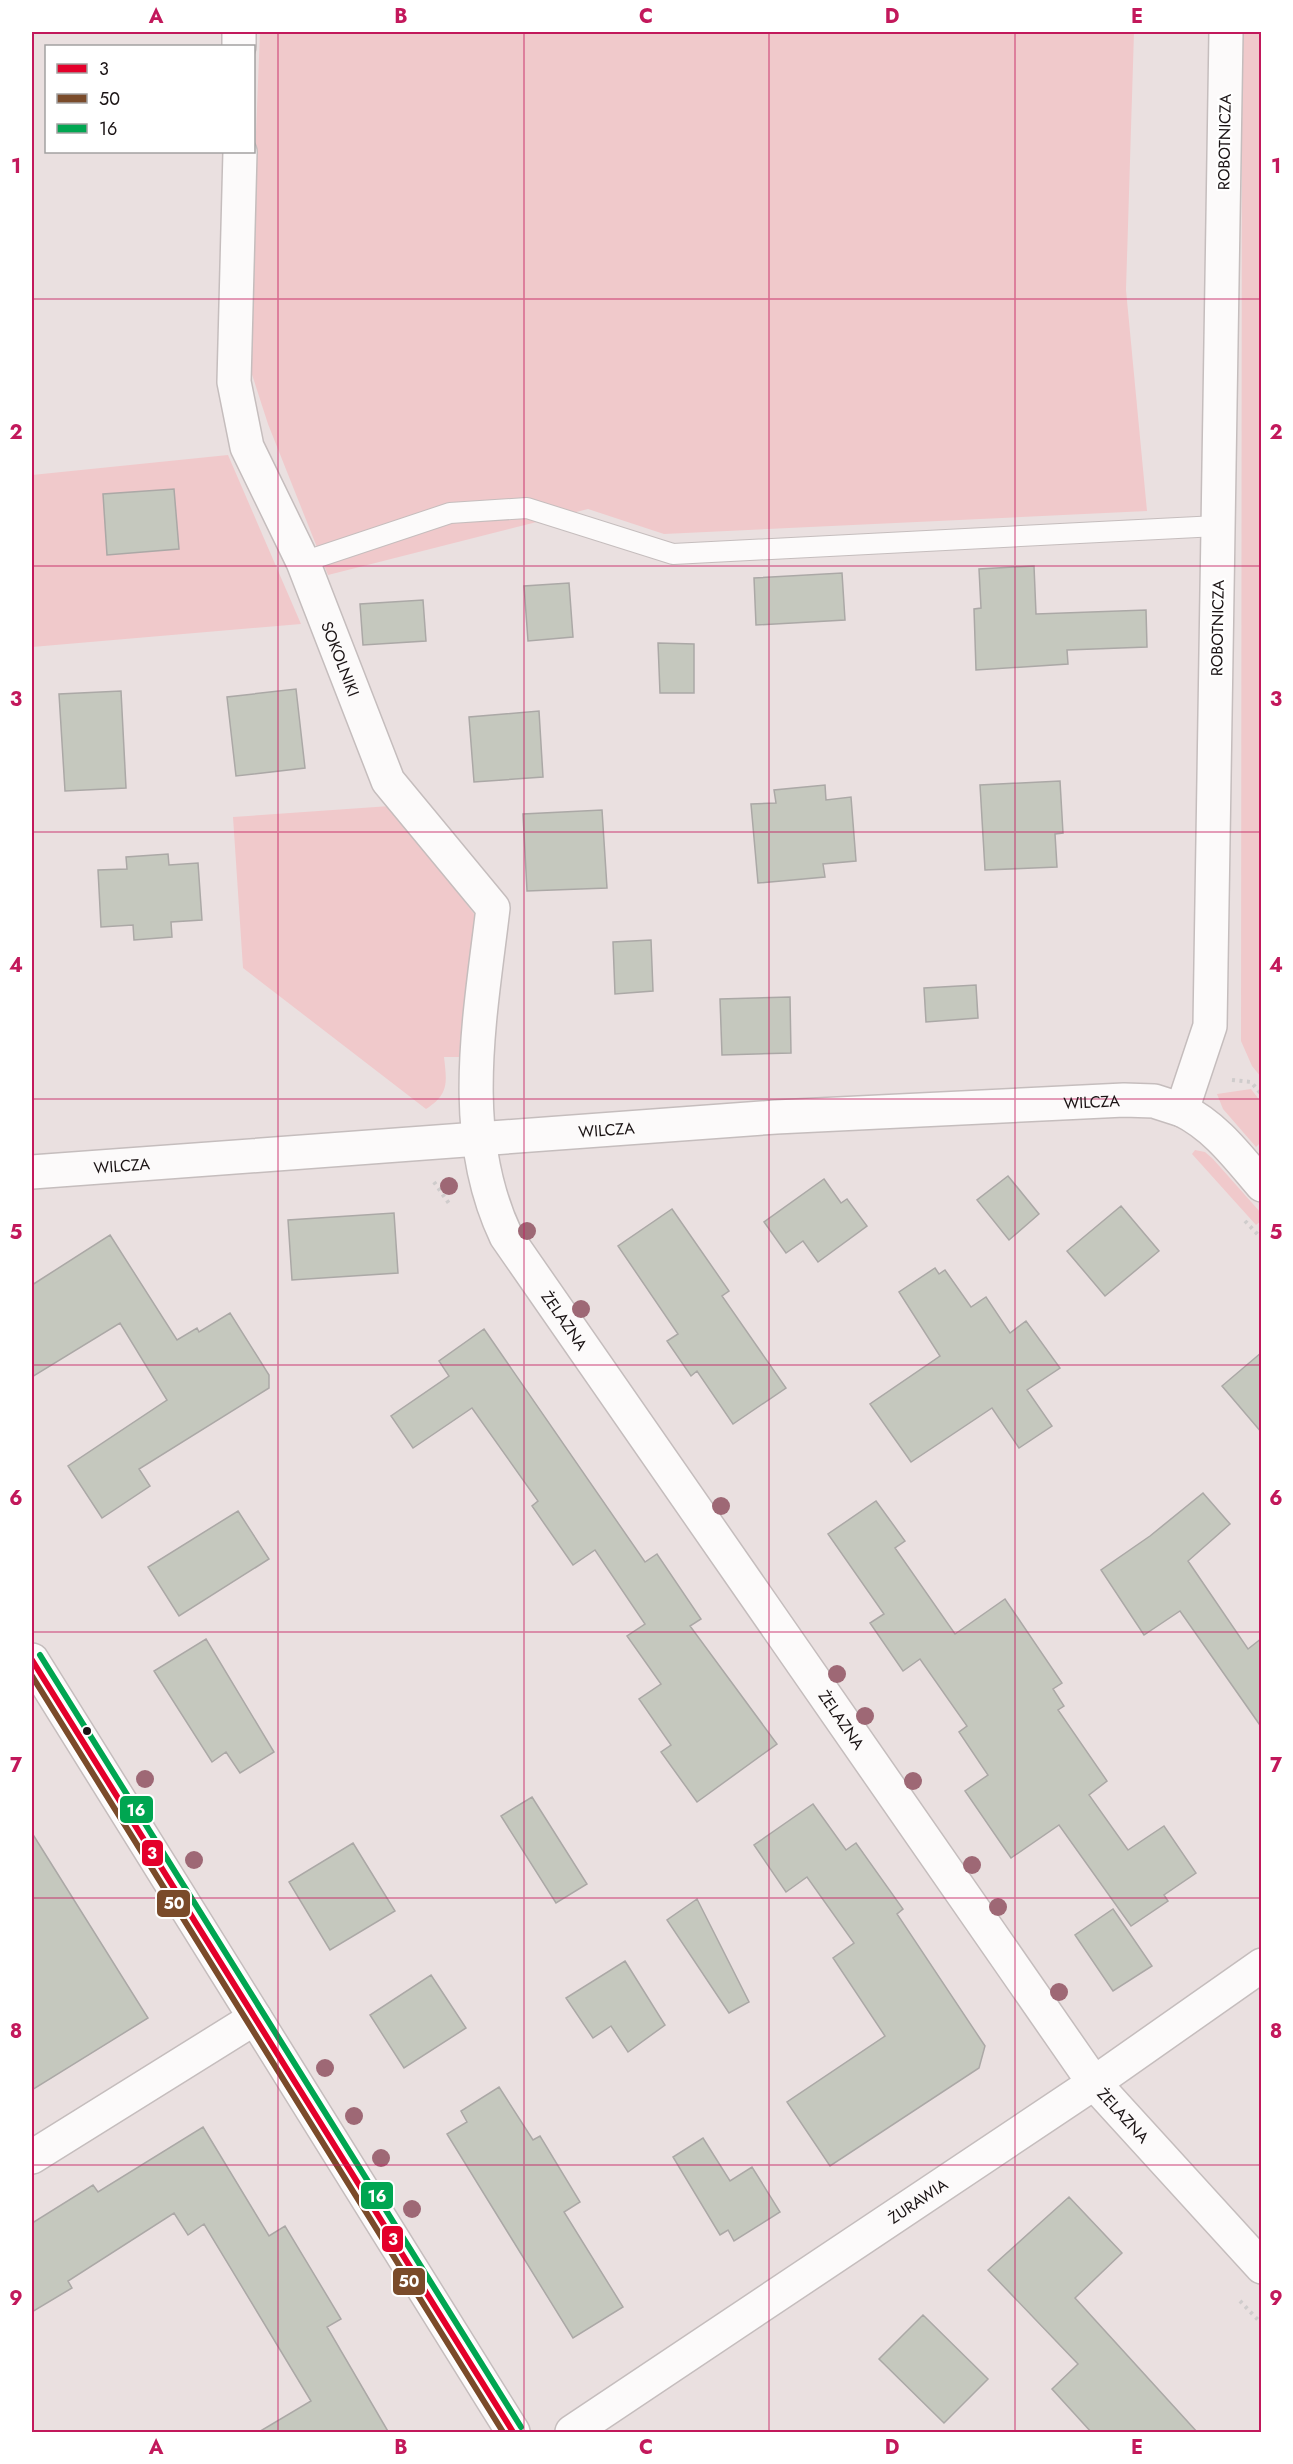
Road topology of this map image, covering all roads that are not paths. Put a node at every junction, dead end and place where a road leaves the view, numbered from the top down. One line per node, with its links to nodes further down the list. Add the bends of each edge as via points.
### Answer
1 (1226, 32): 3 (street, ROBOTNICZA)
2 (240, 153): 4 (street, SOKOLNIKI, via 234,382 248,447)
3 (1217, 526): 4 (lane, via 673,554 527,508 450,513); 5 (street, ROBOTNICZA, via 1210,1026)
4 (303, 562): 6 (street, SOKOLNIKI, via 387,781 493,908 475,1060)
5 (1182, 1110): 6 (street, WILCZA, via 1154,1101 1124,1100 776,1117); 8 (street, via 1218,1134)
6 (477, 1140): 7 (street, WILCZA); 12 (street, ŻELAZNA, via 495,1214 506,1236)
7 (32, 1172)
8 (1262, 1185)
9 (32, 1660): 11 (street)
10 (1262, 1965): 12 (street, ŻURAWIA)
11 (255, 2018): 13 (street); 15 (street)
12 (1094, 2083): 14 (street, ŻELAZNA); 16 (street, ŻURAWIA)
13 (32, 2157)
14 (1262, 2267)
15 (513, 2433)
16 (572, 2433)

